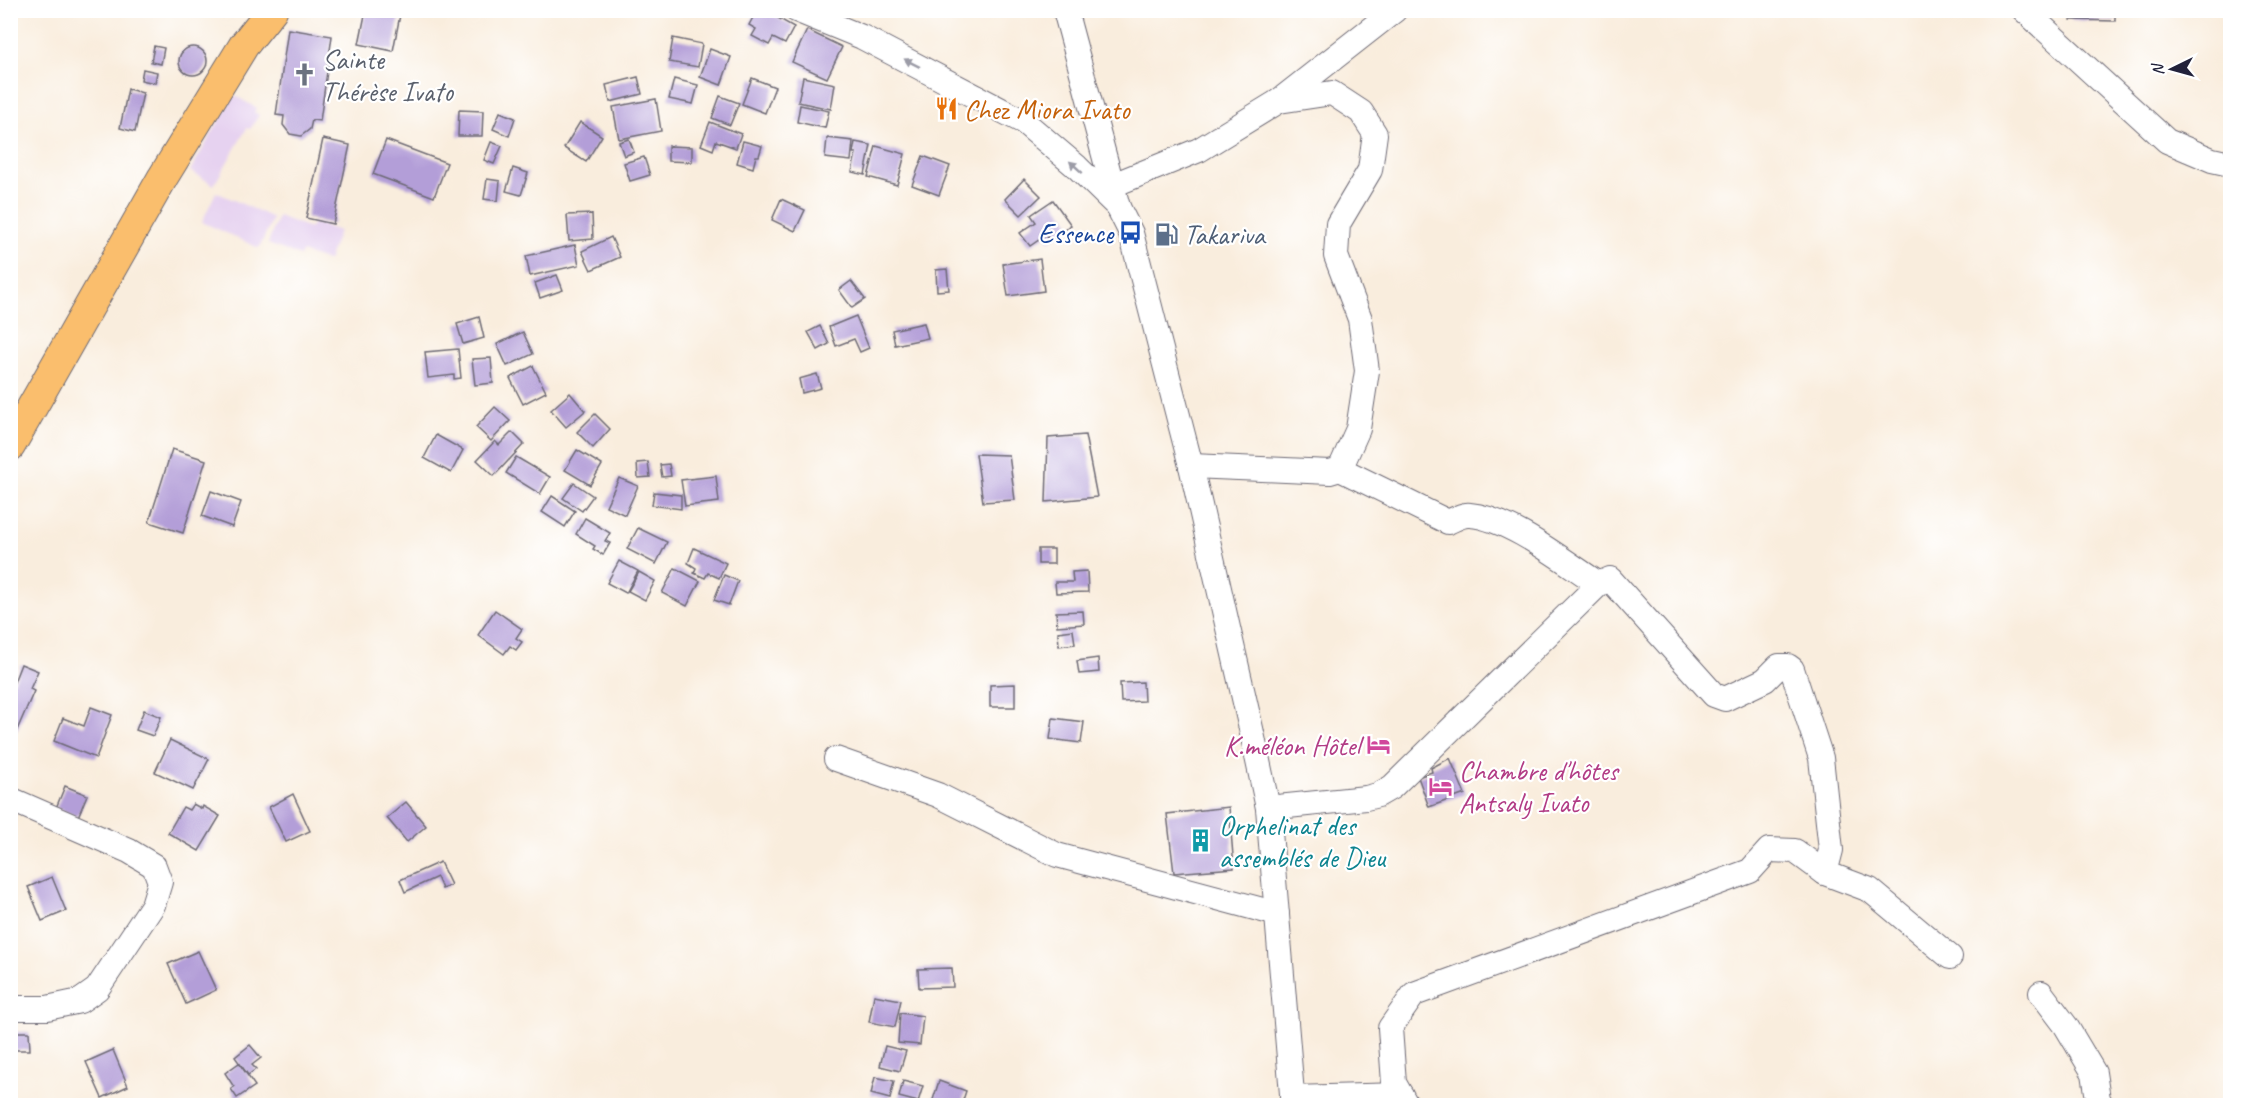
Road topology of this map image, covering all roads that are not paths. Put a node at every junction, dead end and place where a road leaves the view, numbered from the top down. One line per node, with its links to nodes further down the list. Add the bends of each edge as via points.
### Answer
1 (247, 10): 7 (main road)
2 (272, 10): 7 (main road)
3 (796, 10): 10 (street, one-way to 3, via 1024,122 862,37)
4 (1065, 10): 10 (street)
5 (1395, 10): 8 (street)
6 (2024, 10): 9 (street, via 2167,141)
7 (244, 45): 11 (main road, via 156,189)
8 (1279, 100): 10 (street); 13 (street, via 1332,93 1361,112 1375,134 1370,170 1338,224 1336,256 1360,319 1367,371 1358,429)
9 (2230, 164)
10 (1115, 196): 12 (street, via 1131,233)
11 (10, 446)
12 (1191, 466): 13 (street, via 1330,472); 17 (street)
13 (1340, 469): 14 (street, via 1448,522 1470,515 1495,521)
14 (1599, 584): 17 (street, via 1392,787 1365,798); 18 (street, via 1610,579 1714,694 1725,699 1765,680 1779,666 1792,669 1821,758 1831,849)
15 (836, 759): 19 (street, via 938,795 1057,855)
16 (10, 799): 22 (street, via 129,851 154,866 160,882 153,905 98,989 80,1001 47,1008)
17 (1268, 808): 19 (street)
18 (1825, 873): 20 (street, via 1870,890); 23 (street, via 1794,851 1769,850 1750,871 1414,994 1390,1028 1395,1083)
19 (1277, 914): 24 (street)
20 (1950, 957)
21 (2041, 993): 25 (street, via 2094,1073)
22 (10, 1008)
23 (1404, 1100): 24 (street)
24 (1293, 1102)
25 (2102, 1106)

